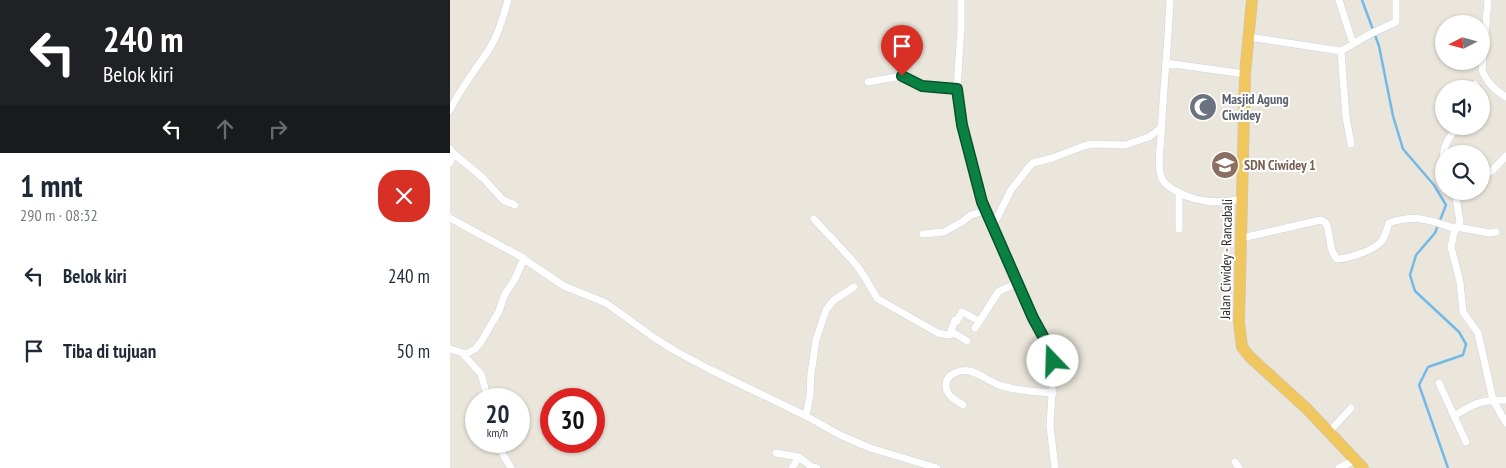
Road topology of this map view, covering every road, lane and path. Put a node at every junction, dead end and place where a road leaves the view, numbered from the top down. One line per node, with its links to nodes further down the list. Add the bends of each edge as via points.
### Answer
1 (508, 0): 16 (street, via 489,49)
2 (961, 0): 14 (street)
3 (1170, 0): 11 (street)
4 (1252, 0): 8 (highway, Jalan Ciwidey - Rancabali)
5 (1339, 0): 9 (street)
6 (1396, 0): 9 (street, via 1396,22)
7 (1488, 0): 15 (street, via 1482,70 1491,86)
8 (1249, 37): 10 (street); 12 (highway, Jalan Ciwidey - Rancabali)
9 (1353, 44): 10 (street)
10 (1341, 51): 18 (street)
11 (1166, 63): 12 (street); 17 (street)
12 (1245, 74): 24 (highway, Jalan Ciwidey - Rancabali)
13 (868, 82): 14 (street, via 902,76 922,86)
14 (957, 89): 27 (street, via 962,125)
15 (1506, 97)
16 (450, 110)
17 (1161, 128): 23 (street, via 1161,178); 30 (street, via 1125,145 1092,144 1033,163 1011,190)
18 (1351, 144)
19 (451, 151): 21 (street); 26 (street, via 503,200)
20 (1506, 156): 22 (street)
21 (450, 163)
22 (1490, 171)
23 (1179, 193): 24 (street, via 1212,203); 32 (street)
24 (1242, 199): 35 (highway, Jalan Ciwidey - Rancabali)
25 (1456, 200): 31 (street, via 1460,214)
26 (515, 205)
27 (985, 211): 30 (street); 34 (street, via 975,213 944,232)
28 (450, 218): 36 (street)
29 (814, 220): 41 (street, via 856,265 878,299 938,333)
30 (993, 226): 37 (street)
31 (1456, 228): 33 (street); 35 (street, via 1418,218 1403,218 1389,224 1381,242 1343,259 1332,254 1329,231 1321,220); 48 (street, via 1451,242 1464,312 1478,333)
32 (1179, 229)
33 (1496, 232)
34 (923, 234)
35 (1242, 238): 55 (highway, Jalan Ciwidey - Rancabali, via 1239,330 1242,346)
36 (524, 258): 44 (street, via 481,342 472,352); 52 (street, via 564,286 606,303 677,352)
37 (1014, 285): 39 (street, via 999,291); 47 (street, via 1050,349)
38 (854, 287): 52 (street, via 834,300 826,310 816,340)
39 (980, 321): 40 (street); 41 (street, via 962,312)
40 (975, 328)
41 (950, 334): 42 (street)
42 (967, 340)
43 (450, 349): 44 (street)
44 (463, 354): 46 (street, via 481,374)
45 (1439, 383): 53 (street)
46 (485, 388)
47 (1053, 393): 50 (street, via 1001,386 965,371 953,374 946,386 947,393); 65 (street, via 1050,426)
48 (1493, 400): 49 (street); 53 (street, via 1471,404); 54 (street)
49 (1506, 400)
50 (963, 405)
51 (1351, 408): 55 (street)
52 (806, 416): 64 (street, via 856,442)
53 (1454, 416): 56 (street)
54 (1506, 423)
55 (1330, 432): 60 (highway, Jalan Ciwidey - Rancabali)
56 (1466, 442)
57 (502, 453): 61 (street)
58 (776, 453): 59 (street)
59 (799, 457): 62 (street); 63 (street)
60 (1359, 464): 66 (street)
61 (511, 468)
62 (792, 468)
63 (817, 468)
64 (937, 468)
65 (1055, 468)
66 (1339, 468)

